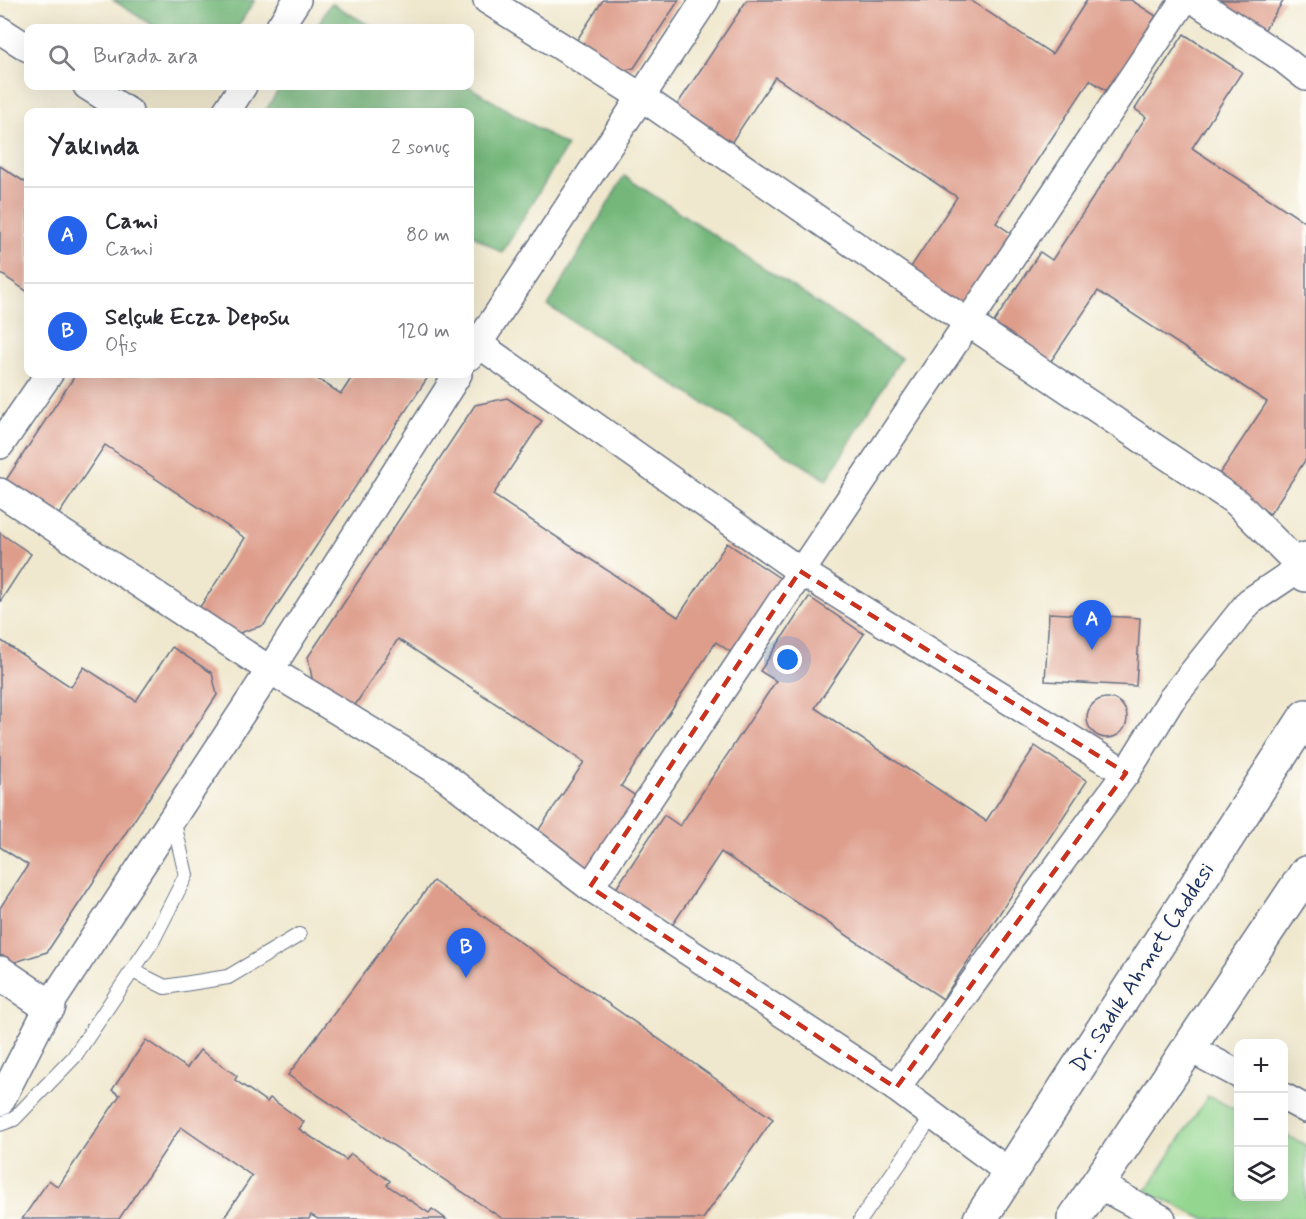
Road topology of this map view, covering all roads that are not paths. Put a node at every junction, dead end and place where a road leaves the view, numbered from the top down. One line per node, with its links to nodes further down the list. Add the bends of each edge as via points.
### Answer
1 (297, 0): 6 (street)
2 (487, 0): 12 (street)
3 (705, 0): 12 (street)
4 (1184, 0): 15 (street)
5 (1194, 0): 9 (street)
6 (282, 24)
7 (0, 30): 8 (street)
8 (24, 45)
9 (1306, 76)
10 (93, 90): 13 (street)
11 (240, 90): 14 (street)
12 (640, 96): 15 (street); 16 (street)
13 (123, 108)
14 (229, 108)
15 (969, 323): 22 (street, via 1236,502); 23 (street)
16 (474, 343)
17 (474, 347): 23 (street)
18 (46, 378): 20 (street)
19 (456, 378): 24 (street)
20 (0, 445)
21 (0, 492): 24 (street)
22 (1304, 567): 26 (street, via 1249,602 1171,700)
23 (800, 571): 26 (street); 29 (street)
24 (270, 670): 27 (street); 29 (street, via 440,773)
25 (1306, 716): 42 (main road, Dr. Sadık Ahmet Caddesi)
26 (1126, 773): 36 (street)
27 (173, 818): 31 (lane, via 186,875); 33 (street)
28 (1306, 873): 34 (main road)
29 (590, 887): 36 (street)
30 (299, 935): 31 (lane, via 228,977 165,987)
31 (133, 971): 41 (lane, via 74,1057 14,1119)
32 (0, 973): 33 (main road)
33 (49, 1006): 38 (street)
34 (1189, 1048): 35 (street); 43 (main road)
35 (1234, 1071)
36 (896, 1088): 40 (street)
37 (1288, 1099): 39 (street)
38 (0, 1102)
39 (1306, 1109)
40 (933, 1115): 42 (street); 44 (lane)
41 (0, 1124)
42 (1010, 1173): 45 (main road, Dr. Sadık Ahmet Caddesi)
43 (1097, 1184): 46 (main road); 47 (street)
44 (861, 1219)
45 (980, 1219)
46 (1074, 1219)
47 (1162, 1219)

